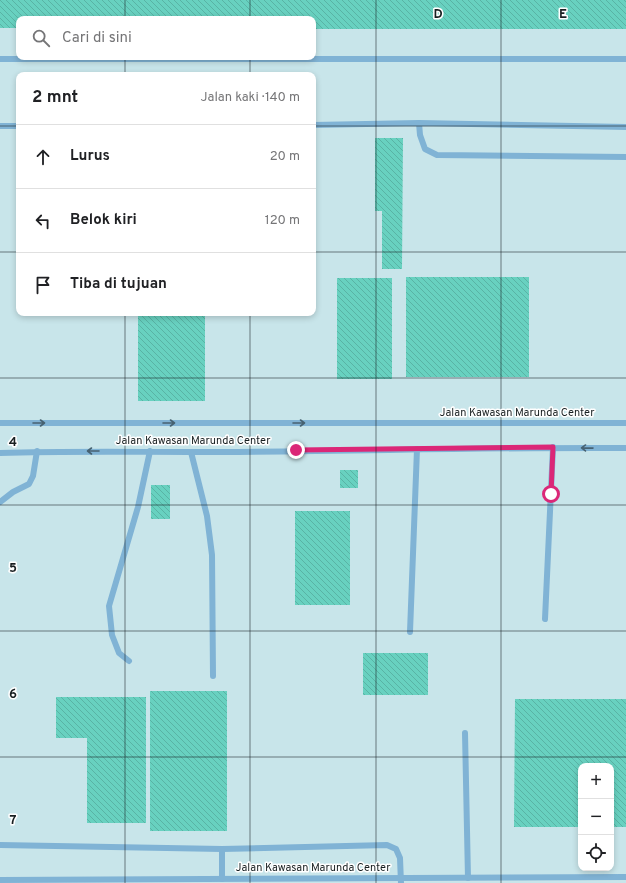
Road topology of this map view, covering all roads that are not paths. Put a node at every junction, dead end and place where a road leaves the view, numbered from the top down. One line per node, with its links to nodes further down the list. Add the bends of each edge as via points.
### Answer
1 (0, 59): 2 (lane)
2 (16, 59)
3 (316, 59): 4 (lane)
4 (626, 59)
5 (418, 123): 6 (lane); 9 (lane); 10 (lane, via 425,149 437,155)
6 (316, 124)
7 (0, 126): 8 (lane)
8 (16, 126)
9 (626, 127)
10 (626, 157)
11 (0, 423): 12 (lane, Jalan Kawasan Marunda Center, one-way to 12)
12 (626, 423)
13 (553, 447): 14 (lane, Jalan Kawasan Marunda Center, one-way to 13); 15 (lane, Jalan Kawasan Marunda Center); 21 (lane)
14 (626, 448)
15 (417, 449): 18 (lane, Jalan Kawasan Marunda Center); 22 (lane)
16 (150, 451): 17 (lane, Jalan Kawasan Marunda Center, one-way to 17); 18 (lane, Jalan Kawasan Marunda Center); 23 (lane, via 138,507 109,606 112,635 118,653)
17 (37, 452): 19 (lane, Jalan Kawasan Marunda Center); 20 (lane, via 33,476 28,484)
18 (191, 452): 24 (lane, via 207,516 212,555)
19 (0, 453)
20 (0, 502)
21 (545, 619)
22 (410, 632)
23 (129, 661)
24 (213, 676)
25 (465, 733): 29 (lane)
26 (0, 845): 27 (lane)
27 (222, 849): 30 (lane); 32 (lane, via 387,845 396,849 400,858)
28 (626, 877): 29 (lane, Jalan Kawasan Marunda Center)
29 (468, 878): 32 (lane, Jalan Kawasan Marunda Center)
30 (222, 879): 31 (lane, Jalan Kawasan Marunda Center); 32 (lane, Jalan Kawasan Marunda Center)
31 (0, 880)
32 (401, 880)

